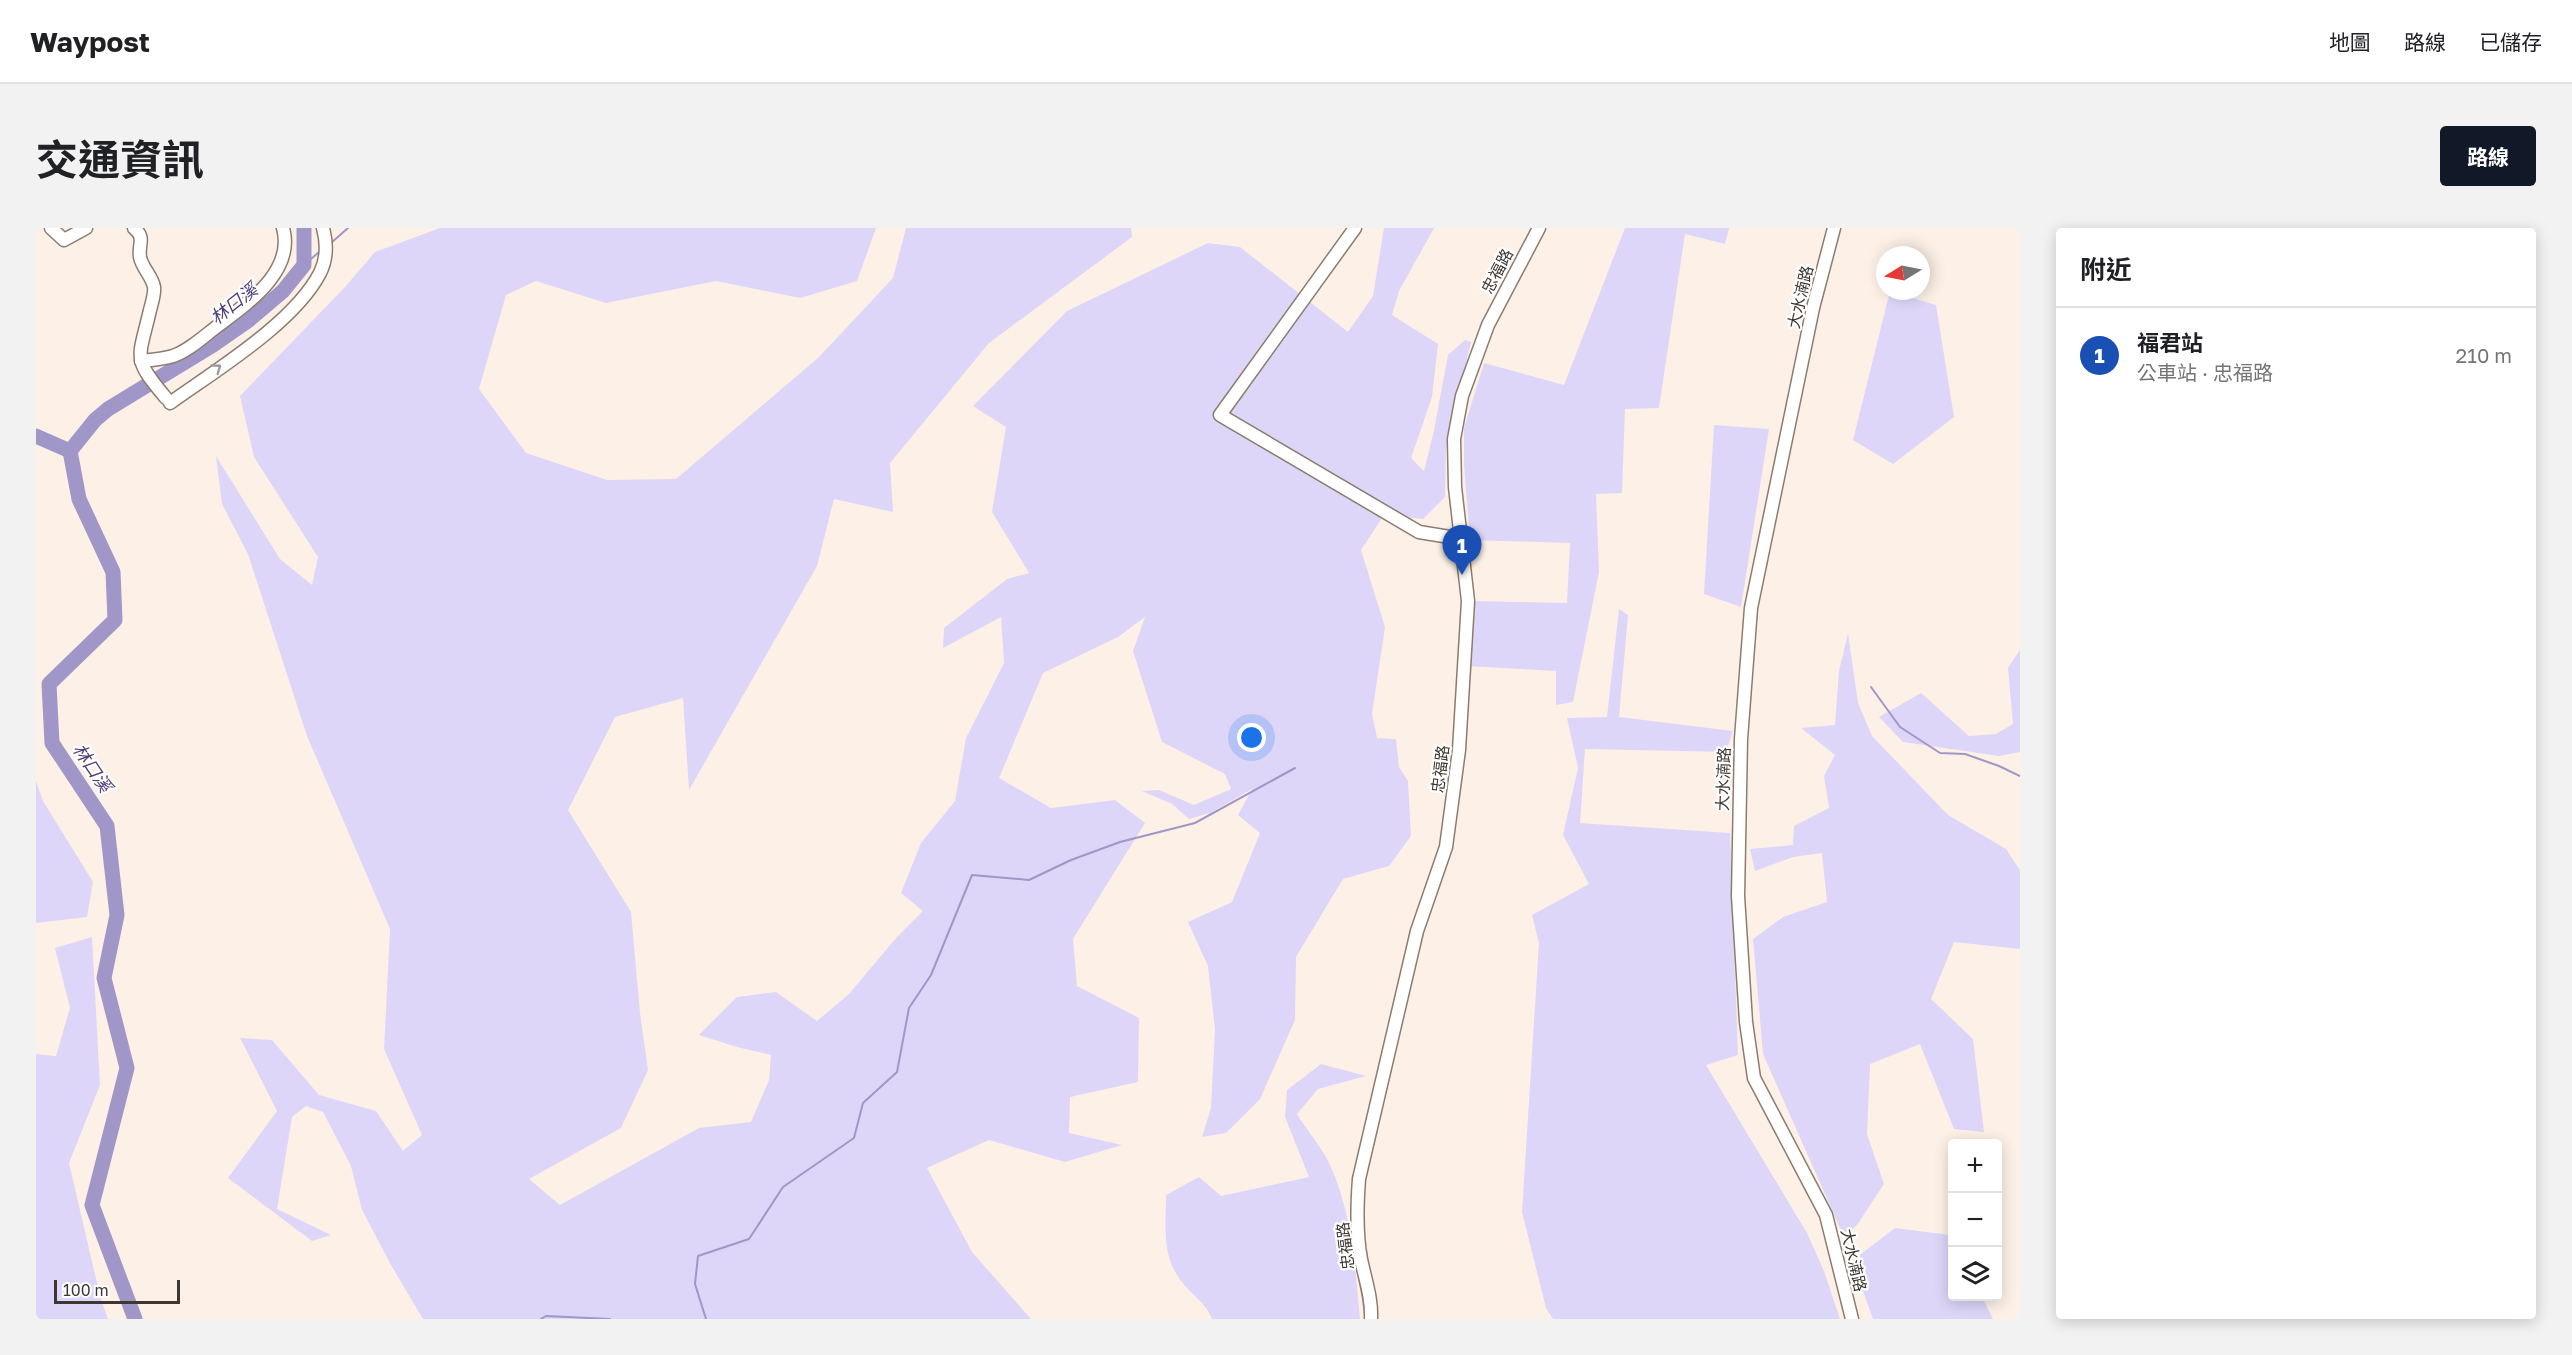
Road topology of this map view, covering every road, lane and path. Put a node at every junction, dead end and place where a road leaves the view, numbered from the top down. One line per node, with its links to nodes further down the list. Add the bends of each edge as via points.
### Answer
1 (51, 228): 2 (street, via 64,240)
2 (86, 228)
3 (134, 228): 9 (street, via 143,241 140,255 155,288 140,346)
4 (283, 228): 9 (street, via 283,256 261,291 191,347)
5 (323, 228): 9 (street, one-way to 5, via 168,401 247,347 283,318 320,272 326,255)
6 (1354, 228): 10 (street, via 1220,415 1419,532)
7 (1539, 228): 10 (street, 忠福路, via 1488,325 1462,396 1454,439)
8 (1834, 228): 12 (street, 大水湳路, via 1813,308 1751,608 1741,739 1738,896 1746,1022 1754,1078 1826,1215)
9 (142, 366)
10 (1462, 539): 11 (street, 忠福路, via 1468,601 1459,750 1446,847 1417,931 1359,1179 1361,1257)
11 (1371, 1319)
12 (1852, 1319)

